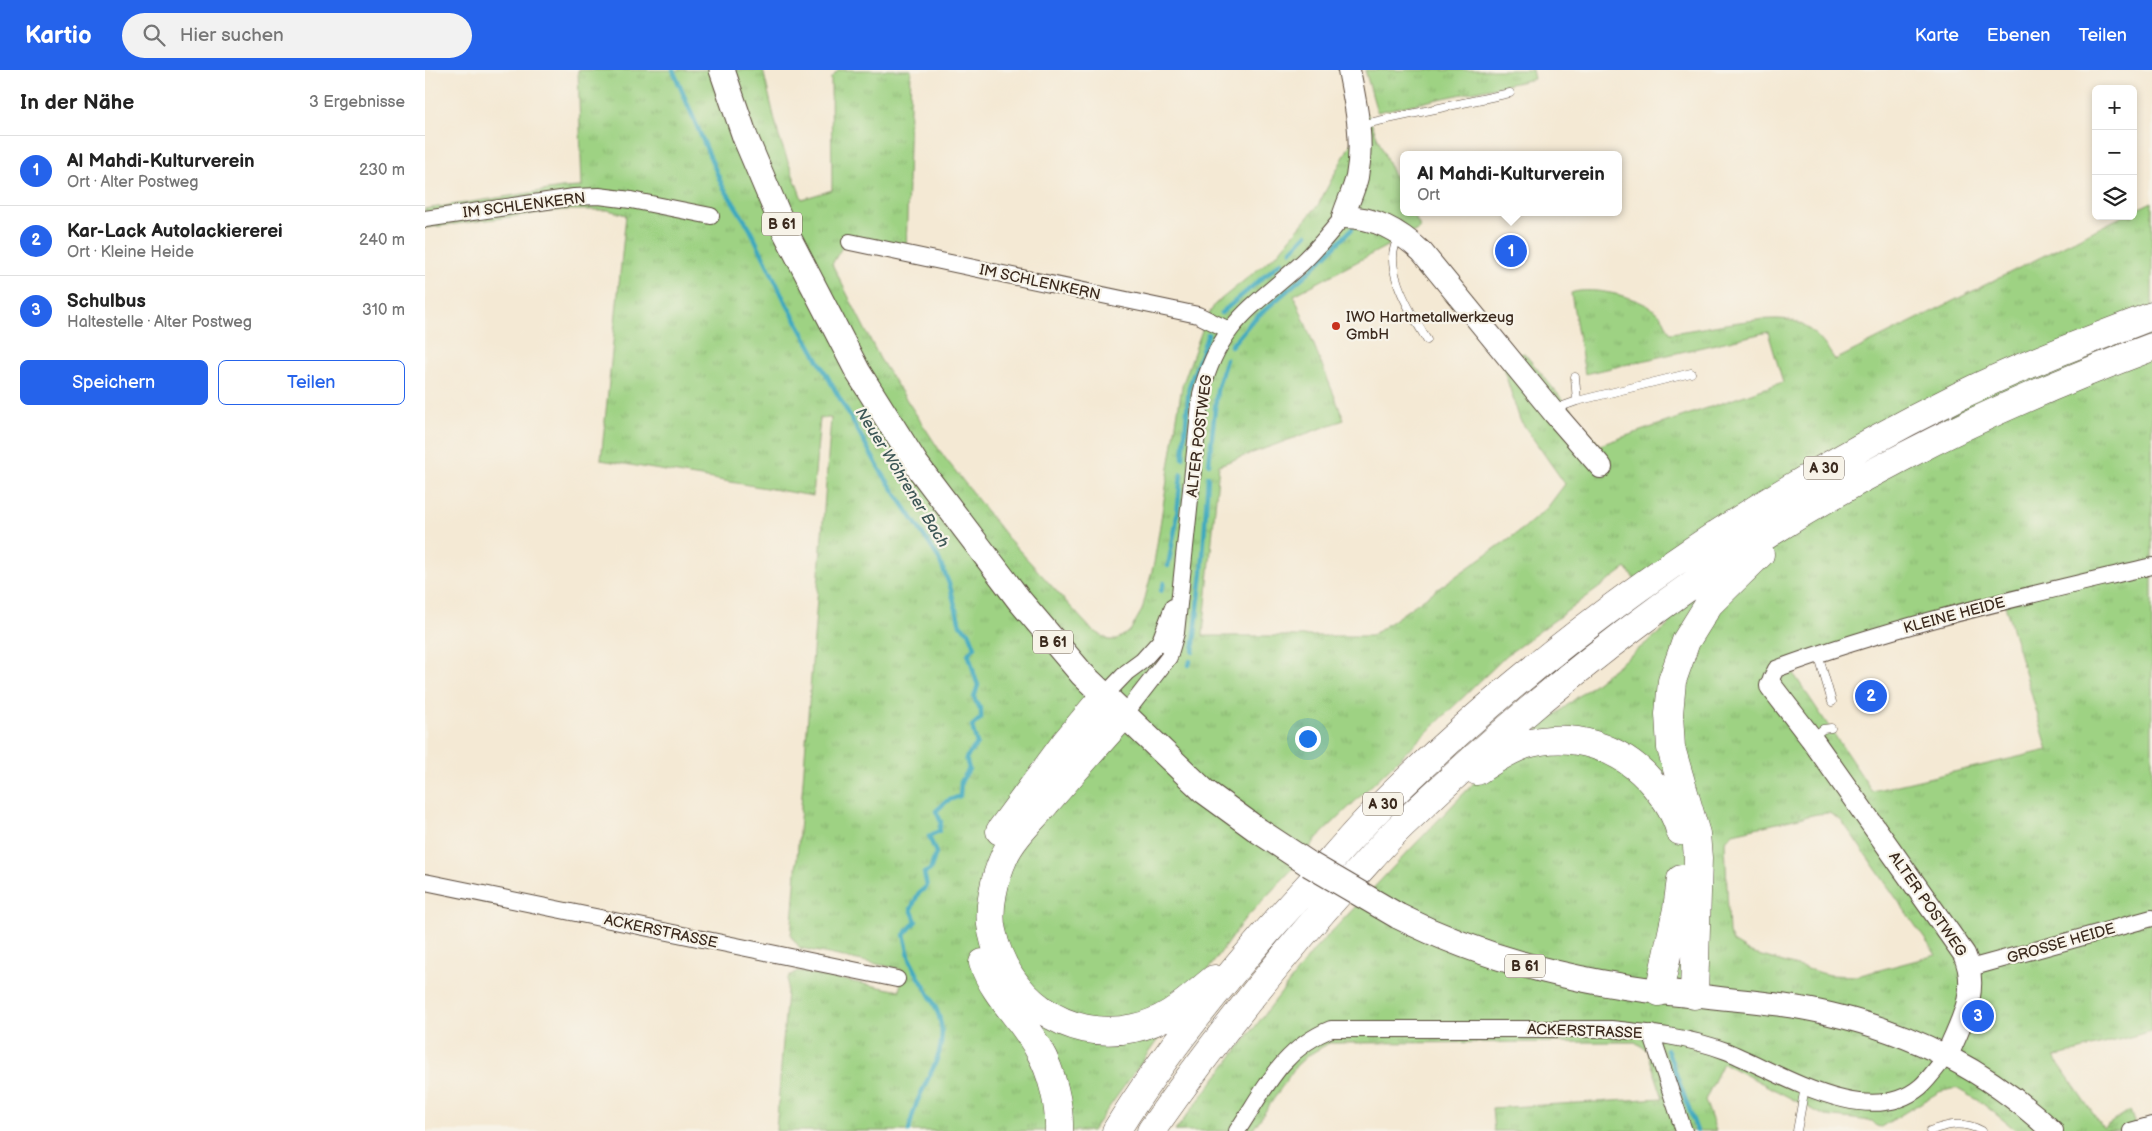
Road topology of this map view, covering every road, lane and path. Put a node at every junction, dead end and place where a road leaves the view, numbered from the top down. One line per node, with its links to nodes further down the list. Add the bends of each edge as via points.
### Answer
1 (722, 70): 24 (main road, B 61, via 745,137 785,231 858,372 916,464 1051,640)
2 (1349, 70): 4 (street, ALTER POSTWEG)
3 (1510, 93): 4 (lane, via 1369,123)
4 (1360, 129): 6 (street, ALTER POSTWEG, via 1357,178)
5 (711, 216): 7 (street, IM SCHLENKERN, via 599,196)
6 (1343, 216): 8 (street, via 1361,217); 11 (street, ALTER POSTWEG, via 1325,240 1261,295)
7 (425, 219)
8 (1404, 235): 12 (lane, via 1398,238 1394,249 1400,292); 17 (street, via 1422,252)
9 (850, 242): 11 (street, IM SCHLENKERN, via 1198,316)
10 (2152, 316): 30 (highway, A 30, via 1970,391 1872,441 1770,500 1655,574 1527,673 1438,751 1371,816)
11 (1229, 330): 21 (street, ALTER POSTWEG, via 1207,368 1201,394)
12 (1427, 340)
13 (2152, 347): 19 (highway, A 30, via 2016,403 1928,445)
14 (1691, 373): 16 (lane)
15 (1575, 377): 16 (lane)
16 (1577, 401): 17 (lane)
17 (1554, 413): 18 (street)
18 (1601, 467)
19 (1797, 516): 27 (highway, A 30, via 1617,638 1551,690); 34 (highway, via 1709,604 1686,641 1672,681 1669,714 1671,748 1696,834 1698,858)
20 (2152, 566): 22 (street, KLEINE HEIDE)
21 (1181, 589): 24 (street, ALTER POSTWEG, via 1160,641); 26 (street, ALTER POSTWEG, via 1176,633 1169,657)
22 (1818, 654): 23 (street, KLEINE HEIDE, via 1776,669); 25 (lane)
23 (1771, 686): 31 (street, ALTER POSTWEG, via 1821,733)
24 (1104, 696): 26 (main road, B 61); 39 (highway, via 1001,829 977,886 974,916 977,944 987,975 1040,1050 1052,1084)
25 (1832, 702)
26 (1124, 715): 30 (highway, via 1020,833 1004,856 992,905 991,929 1009,977 1035,1006 1078,1028 1096,1031 1133,1028 1168,1017); 33 (main road, B 61, bridge, via 1204,791 1344,886 1398,916 1435,935 1525,966 1592,982)
27 (1422, 808): 33 (highway, via 1498,758 1525,745 1560,740 1597,744 1641,768 1665,798 1679,829 1683,865); 41 (highway, A 30, via 1401,826 1304,931 1202,1058)
28 (425, 882): 32 (street, ACKERSTRASSE)
29 (2152, 918): 31 (street, GROSSE HEIDE)
30 (1251, 948): 40 (highway, A 30)
31 (1970, 968): 36 (street, ALTER POSTWEG, via 1970,994 1965,1015)
32 (897, 979)
33 (1659, 992): 34 (main road, B 61)
34 (1694, 996): 36 (street, via 1829,1013 1895,1032)
35 (1651, 1033): 37 (street, ACKERSTRASSE, via 1694,1040 1726,1051); 42 (street, ACKERSTRASSE, via 1611,1029 1331,1030 1313,1037 1285,1059); 43 (street)
36 (1947, 1055): 37 (street, ACKERSTRASSE, via 1919,1088 1885,1104 1850,1104); 47 (street, via 1997,1085)
37 (1805, 1087): 44 (lane)
38 (2152, 1125): 48 (street)
39 (1059, 1131)
40 (1116, 1131)
41 (1151, 1131)
42 (1237, 1131)
43 (1684, 1131)
44 (1797, 1131)
45 (1930, 1131): 46 (lane, via 1947,1125 1971,1125)
46 (1981, 1131)
47 (2052, 1131)
48 (2131, 1131)

